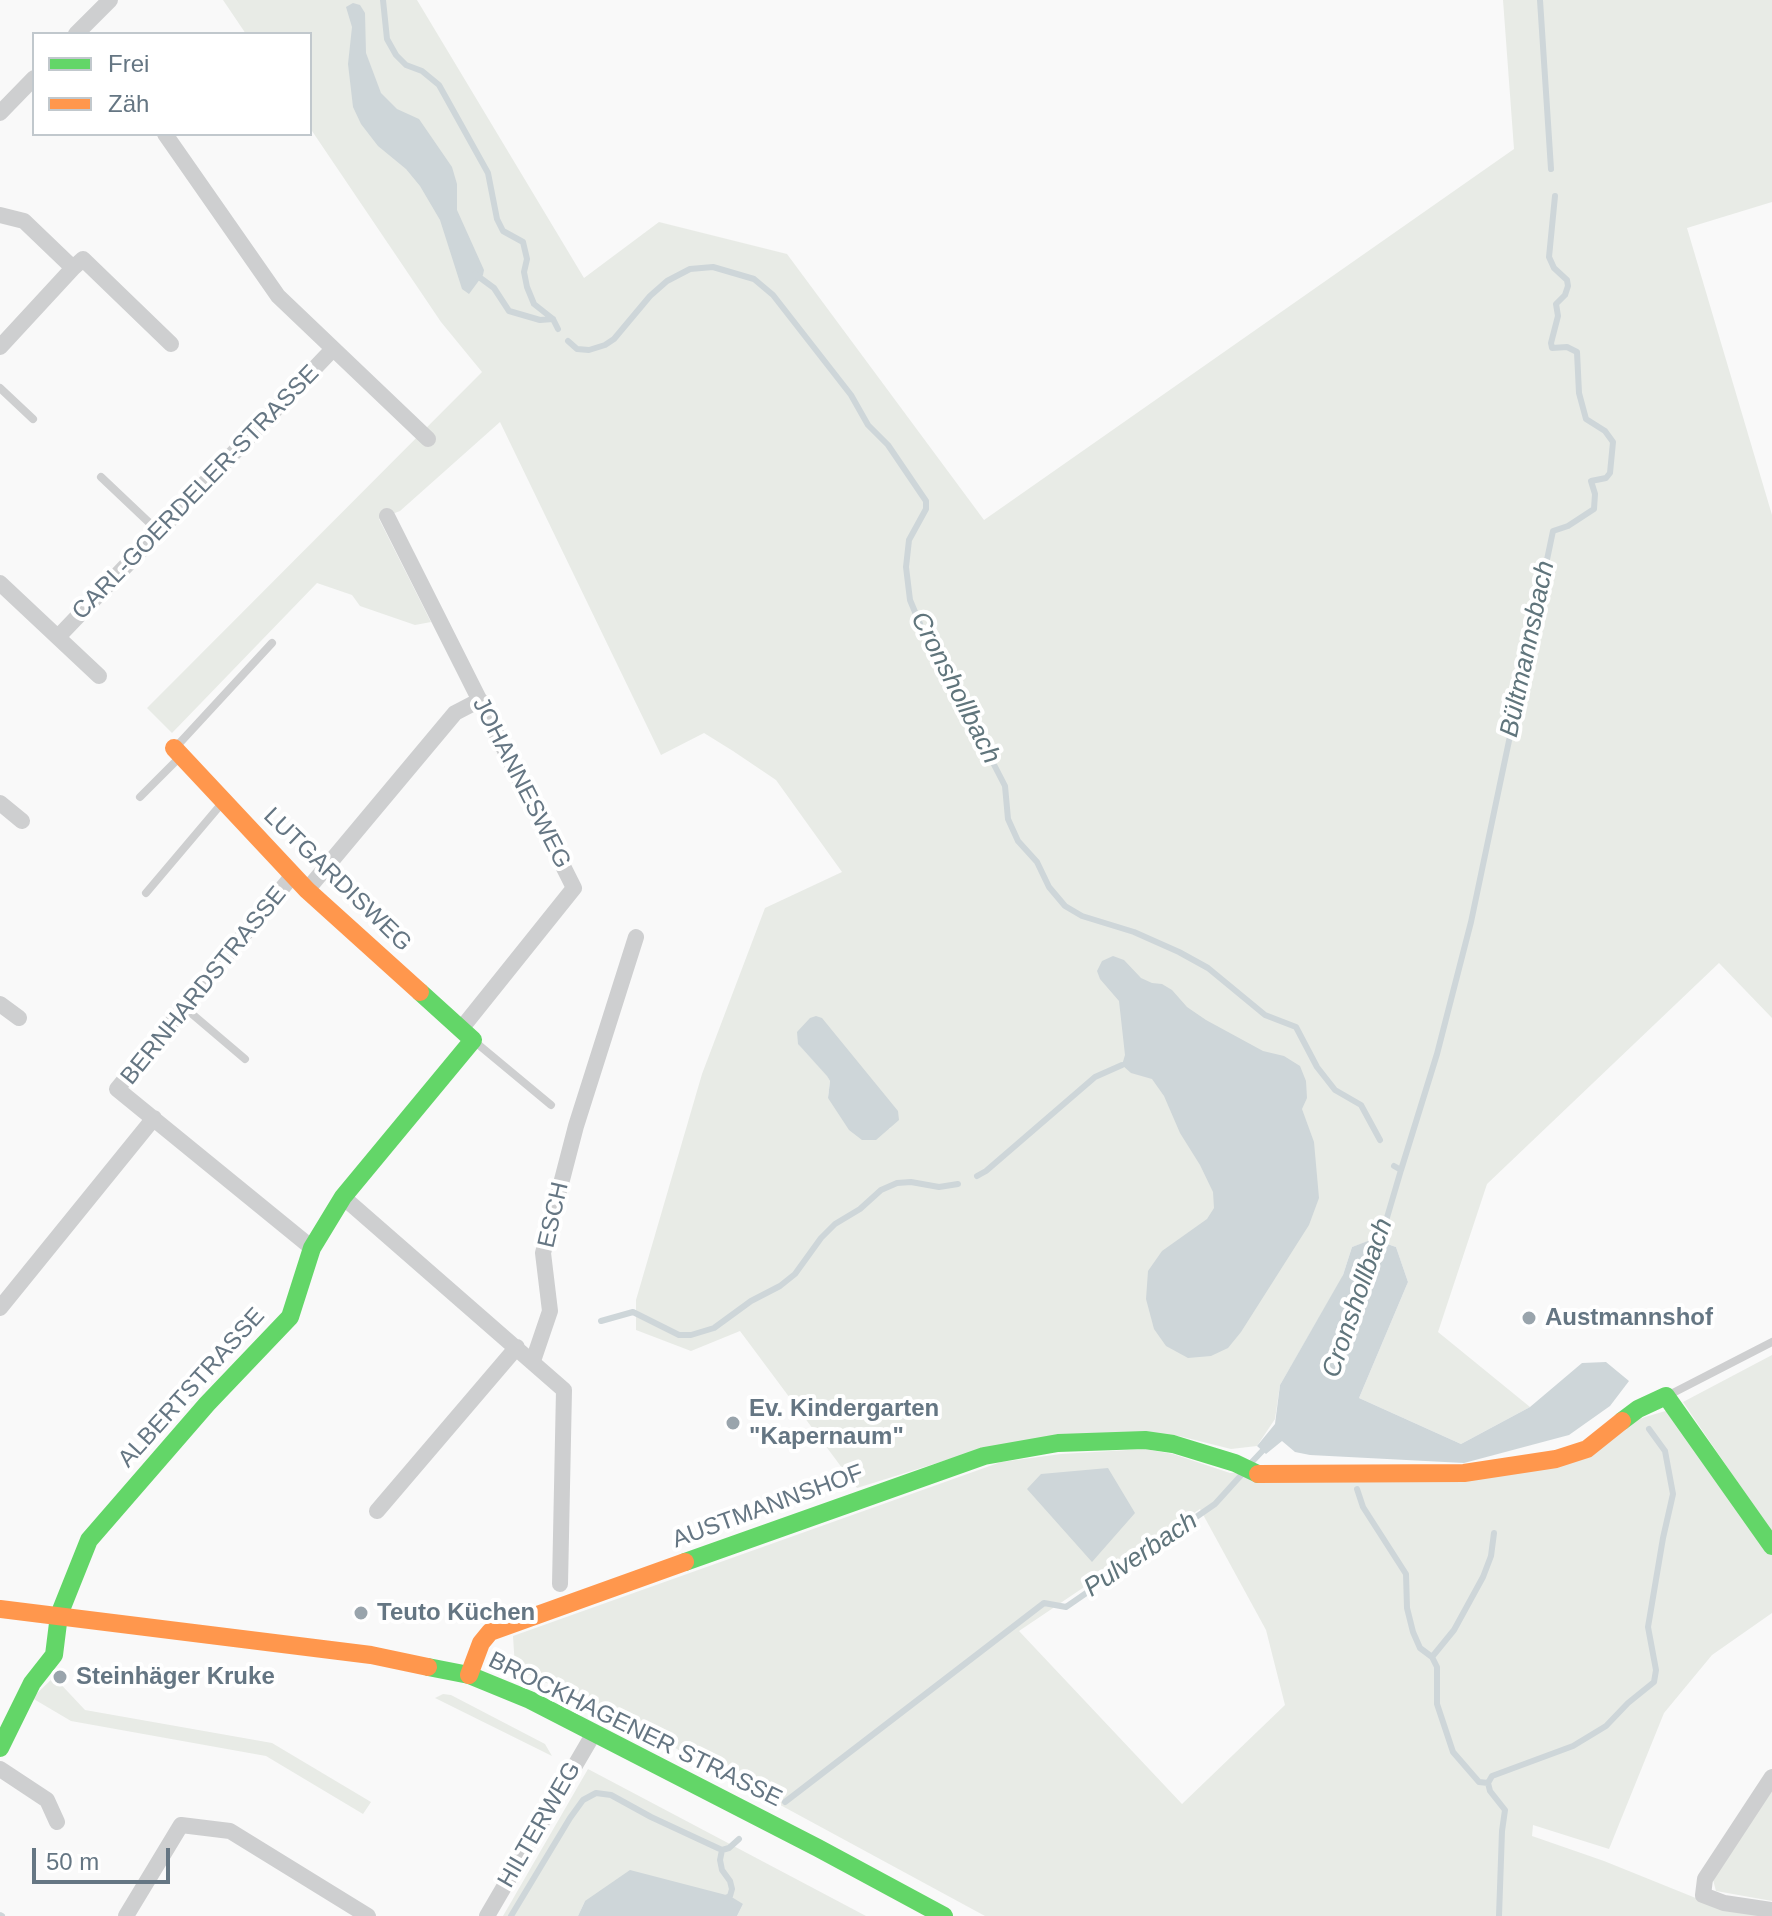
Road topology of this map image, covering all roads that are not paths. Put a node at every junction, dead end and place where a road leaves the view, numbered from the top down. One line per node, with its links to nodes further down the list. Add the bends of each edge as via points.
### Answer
1 (110, 0): 2 (street)
2 (86, 30)
3 (32, 80): 4 (street)
4 (0, 113)
5 (166, 136): 10 (street, via 278,296)
6 (0, 215): 7 (street, via 24,221)
7 (73, 268): 8 (street, via 83,259); 9 (street)
8 (171, 344)
9 (0, 347)
10 (333, 349): 13 (street); 16 (street, CARL-GOERDELER-STRASSE)
11 (0, 388): 12 (lane)
12 (33, 419)
13 (428, 439)
14 (101, 477): 16 (lane)
15 (387, 516): 21 (street, JOHANNESWEG)
16 (159, 532): 18 (street, CARL-GOERDELER-STRASSE)
17 (0, 583): 18 (street)
18 (58, 637): 20 (street)
19 (272, 643): 22 (lane)
20 (99, 676)
21 (480, 700): 28 (street, via 455,713); 34 (street, JOHANNESWEG, via 574,888)
22 (178, 752): 23 (lane); 24 (street, LUTGARDISWEG)
23 (140, 797)
24 (224, 802): 27 (street, LUTGARDISWEG); 29 (lane)
25 (0, 803): 26 (street)
26 (22, 821)
27 (293, 875): 28 (street, LUTGARDISWEG); 32 (street, BERNHARDSTRASSE)
28 (307, 890): 34 (street, LUTGARDISWEG)
29 (146, 893)
30 (636, 937): 43 (street, ESCH, via 576,1126 543,1253 550,1311)
31 (0, 1004): 33 (street)
32 (183, 1007): 35 (lane); 37 (street, BERNHARDSTRASSE, via 117,1089)
33 (19, 1018)
34 (467, 1034): 36 (lane); 38 (street, ALBERTSTRASSE)
35 (245, 1059)
36 (551, 1105)
37 (154, 1118): 39 (street, BERNHARDSTRASSE); 40 (street)
38 (343, 1197): 39 (street, ALBERTSTRASSE); 42 (street)
39 (312, 1248): 49 (street, ALBERTSTRASSE, via 290,1317 89,1540)
40 (0, 1308)
41 (1772, 1342): 44 (lane)
42 (517, 1347): 43 (street); 45 (street)
43 (533, 1361): 47 (street, via 564,1390)
44 (1666, 1396): 46 (street); 50 (street, AUSTMANNSHOF, via 1638,1409 1587,1449 1464,1473 1247,1469 1145,1440 1058,1443 984,1456 490,1632)
45 (377, 1511)
46 (1772, 1546)
47 (560, 1584)
48 (0, 1609): 49 (street, BROCKHAGENER STRASSE)
49 (59, 1615): 50 (street, BROCKHAGENER STRASSE, via 371,1655); 52 (street, ALBERTSTRASSE, via 54,1655 32,1683)
50 (469, 1675): 51 (street, BROCKHAGENER STRASSE)
51 (594, 1733): 59 (street, HILTERWEG); 60 (street, BROCKHAGENER STRASSE)
52 (0, 1748)
53 (0, 1769): 55 (street, via 47,1800)
54 (1772, 1777): 56 (street, via 1705,1879 1703,1895)
55 (57, 1822)
56 (1772, 1910)
57 (357, 1913): 58 (street, via 230,1831 181,1825)
58 (126, 1916)
59 (487, 1916)
60 (944, 1916)

